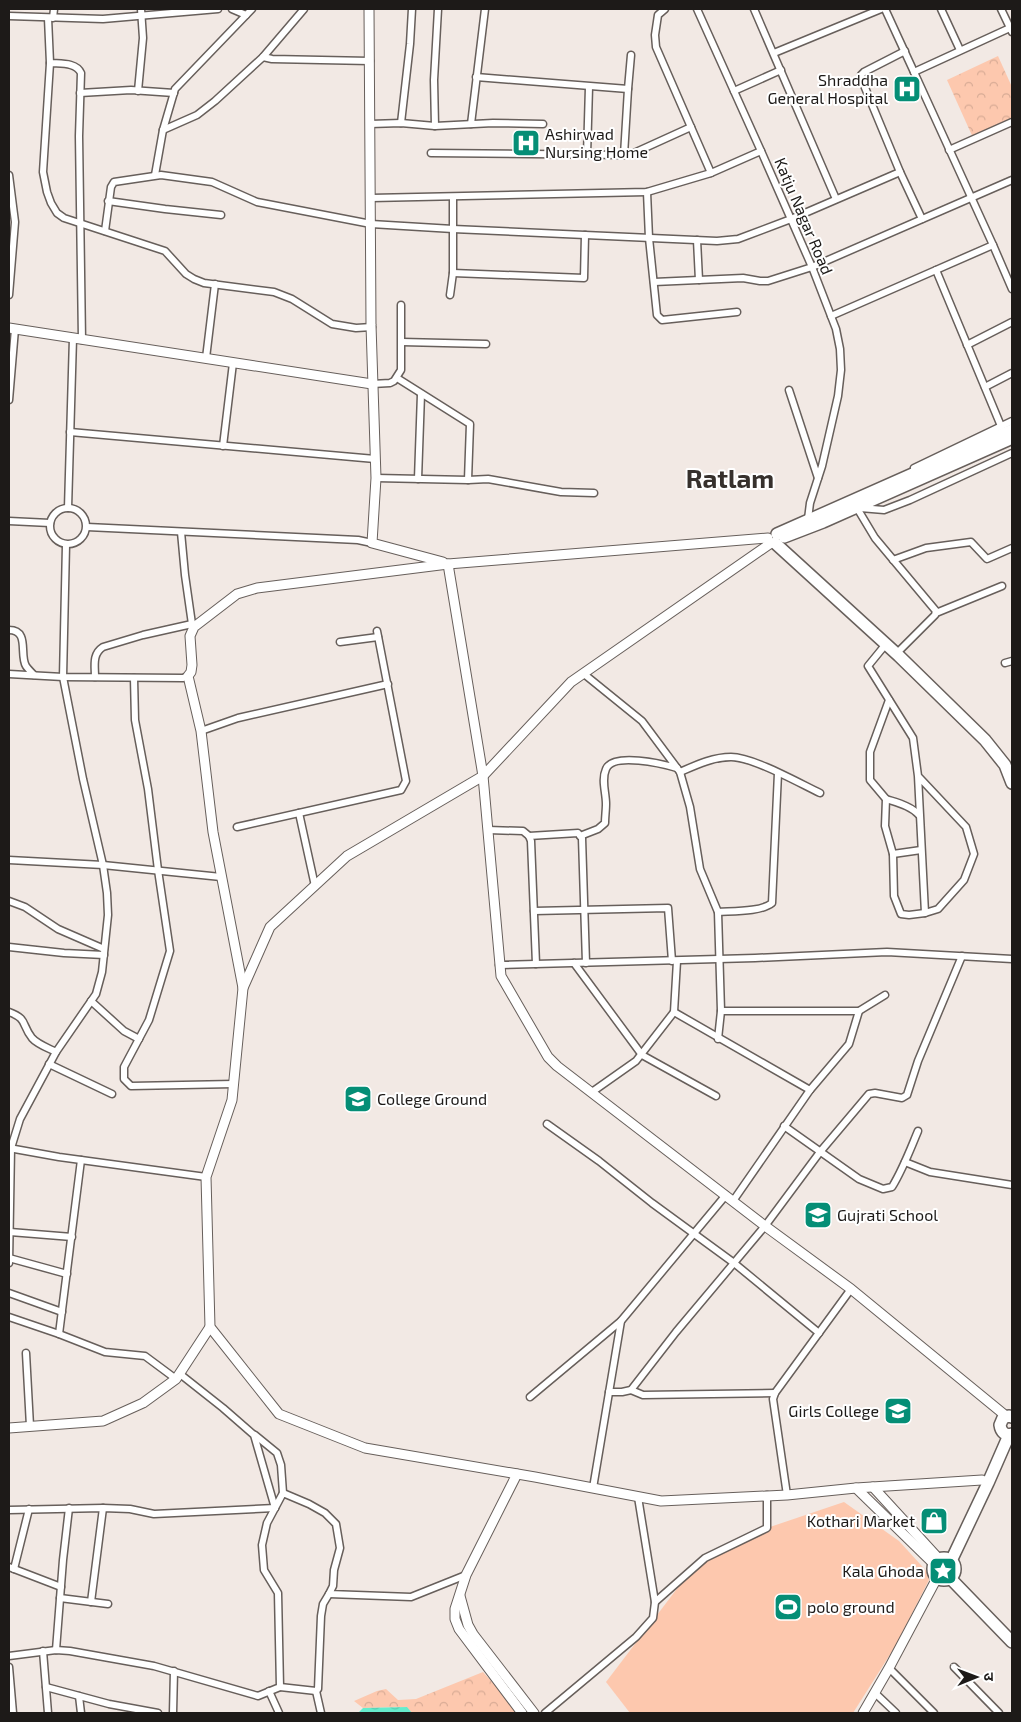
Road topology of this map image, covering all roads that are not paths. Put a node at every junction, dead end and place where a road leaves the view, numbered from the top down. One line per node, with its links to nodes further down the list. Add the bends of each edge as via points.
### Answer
1 (54, 9): 21 (street)
2 (212, 9): 3 (street); 18 (street)
3 (218, 9)
4 (232, 9): 19 (street)
5 (252, 9): 19 (street)
6 (304, 9): 27 (street)
7 (369, 9): 28 (main road)
8 (412, 9): 40 (street)
9 (438, 9): 44 (street)
10 (485, 9): 32 (street)
11 (665, 9): 45 (street, via 658,15 656,47)
12 (696, 9): 36 (street)
13 (754, 9): 25 (street)
14 (881, 9): 25 (street)
15 (885, 9): 24 (street)
16 (941, 9): 23 (street)
17 (1001, 9): 22 (street)
18 (142, 12): 21 (street, via 103,19); 35 (street)
19 (246, 15): 37 (street)
20 (9, 16): 21 (street)
21 (51, 18): 29 (street)
22 (1012, 29): 23 (street)
23 (960, 50): 31 (street)
24 (905, 51): 31 (street); 52 (street, via 861,75)
25 (774, 53): 30 (street)
26 (631, 55): 34 (street)
27 (263, 58): 28 (street); 46 (street, via 197,115)
28 (370, 61): 41 (main road)
29 (50, 63): 38 (street, via 78,67 81,72); 66 (street, via 44,182 57,213)
30 (781, 70): 36 (street); 61 (street)
31 (914, 72): 47 (street)
32 (476, 77): 33 (street); 42 (street)
33 (589, 87): 34 (street); 50 (street)
34 (628, 90): 51 (street)
35 (138, 91): 37 (street); 38 (street)
36 (734, 91): 48 (street)
37 (174, 92): 46 (street)
38 (80, 93): 66 (street)
39 (1012, 122): 47 (street)
40 (401, 123): 41 (street); 44 (street)
41 (370, 124): 59 (main road)
42 (471, 124): 43 (street); 44 (street)
43 (543, 124)
44 (435, 126)
45 (691, 127): 51 (street); 53 (street)
46 (163, 130): 55 (street)
47 (949, 150): 60 (street)
48 (761, 151): 53 (street, Katju Nagar Road); 64 (street, Katju Nagar Road)
49 (431, 153): 50 (street)
50 (587, 155): 51 (street)
51 (624, 155)
52 (900, 172): 61 (street); 65 (street)
53 (711, 173): 57 (street, Katju Nagar Road)
54 (9, 175): 81 (street, via 16,222)
55 (155, 176): 62 (street, via 114,182); 67 (street, via 212,182 257,202)
56 (1012, 180): 60 (street)
57 (647, 192): 58 (street, Katju Nagar Road); 71 (street)
58 (454, 197): 59 (street, Katju Nagar Road); 68 (street)
59 (371, 198): 67 (main road)
60 (971, 198): 65 (street); 73 (street)
61 (836, 199): 64 (street)
62 (108, 200): 63 (street); 69 (street)
63 (221, 215)
64 (791, 219): 72 (street, via 738,239); 74 (street, Katju Nagar Road)
65 (922, 219): 74 (street)
66 (80, 224): 69 (street); 89 (street)
67 (371, 224): 68 (street); 87 (main road)
68 (454, 230): 70 (street); 76 (street)
69 (105, 231): 79 (street, via 165,251 194,279)
70 (585, 235): 71 (street); 76 (street, via 584,278)
71 (649, 238): 72 (street); 78 (street)
72 (697, 240): 77 (street)
73 (993, 244): 75 (street); 80 (street)
74 (812, 268): 77 (street, via 765,282 743,278); 85 (street, Katju Nagar Road)
75 (936, 270): 85 (street); 92 (street)
76 (453, 273): 82 (street)
77 (699, 280): 78 (street)
78 (654, 282): 84 (street, via 657,315 662,320)
79 (215, 284): 87 (street, via 283,294 332,324); 93 (street)
80 (1012, 289)
81 (9, 295)
82 (450, 295)
83 (401, 305): 90 (street)
84 (737, 312)
85 (831, 316): 111 (street, Katju Nagar Road, via 840,349 841,370)
86 (1012, 322): 92 (street)
87 (372, 327): 97 (main road)
88 (12, 328): 89 (main road); 101 (street)
89 (78, 339): 93 (main road); 105 (street)
90 (402, 342): 91 (street); 96 (street, via 401,370)
91 (486, 344)
92 (967, 345): 98 (street)
93 (206, 358): 94 (main road)
94 (233, 363): 97 (main road); 107 (street)
95 (1012, 373): 98 (street)
96 (397, 378): 97 (street, via 390,383); 100 (street)
97 (372, 384): 109 (main road)
98 (985, 387): 103 (street)
99 (789, 390): 111 (street)
100 (421, 394): 112 (street); 113 (street, via 470,424)
101 (9, 400)
102 (1012, 421): 103 (street)
103 (1001, 426): 115 (street, via 882,483)
104 (1012, 430): 115 (highway)
105 (70, 432): 107 (street); 116 (street)
106 (1012, 438): 115 (highway)
107 (223, 446): 109 (street)
108 (1012, 453): 115 (street, via 884,510)
109 (375, 459): 110 (main road)
110 (376, 478): 112 (street); 123 (main road)
111 (818, 478): 117 (street, Katju Nagar Road)
112 (418, 479): 113 (street)
113 (468, 480): 114 (street, via 488,479 561,492)
114 (594, 493)
115 (856, 503): 117 (highway); 122 (highway, via 800,532); 126 (street, via 875,538)
116 (68, 508): 119 (street, via 56,512); 120 (street, via 84,516)
117 (808, 519): 122 (highway)
118 (9, 521): 119 (street)
119 (50, 523): 124 (street, via 52,535)
120 (87, 527): 121 (street); 124 (street, via 78,542)
121 (181, 532): 123 (street); 130 (street)
122 (775, 539): 127 (main road); 133 (highway); 134 (highway); 136 (main road)
123 (372, 543): 127 (main road)
124 (66, 545): 139 (street)
125 (1012, 548): 126 (street, via 988,560 971,542 926,548)
126 (893, 560): 129 (street)
127 (448, 564): 130 (main road, via 258,588 237,594); 148 (main road)
128 (1002, 586): 129 (street)
129 (936, 613): 134 (street)
130 (193, 625): 138 (main road, via 190,636 192,665); 140 (street, via 103,647 96,653)
131 (9, 630): 137 (street, via 21,636 25,666)
132 (340, 642): 142 (street, via 378,634)
133 (886, 644): 134 (highway); 143 (street, via 868,666)
134 (899, 651): 145 (highway, via 989,737); 150 (highway, via 985,740 1005,765)
135 (9, 674): 137 (street)
136 (584, 674): 146 (street, via 642,721); 148 (main road, via 571,682)
137 (34, 675): 139 (street)
138 (188, 676): 141 (street); 144 (main road)
139 (63, 677): 140 (street); 162 (street)
140 (96, 678): 141 (street)
141 (134, 678): 163 (street, via 135,720)
142 (388, 684): 144 (street, via 238,718); 153 (street, via 405,786 401,790)
143 (889, 700): 149 (street, via 912,738); 152 (street, via 870,752 870,780)
144 (201, 731): 164 (main road)
145 (1011, 763)
146 (678, 770): 147 (street, via 701,762 734,757); 158 (street, via 656,762 637,760 611,763 606,768 604,782 605,823); 169 (street, via 690,807 700,869)
147 (778, 773): 151 (street); 169 (street, via 772,903 760,909)
148 (483, 776): 156 (main road); 165 (main road, via 347,856)
149 (918, 776): 154 (street); 170 (street, via 966,827 974,854 964,880 938,909)
150 (1012, 783)
151 (820, 794)
152 (886, 799): 154 (street); 160 (street, via 885,826)
153 (299, 813): 155 (street); 165 (street)
154 (920, 815): 159 (street)
155 (237, 827)
156 (488, 830): 157 (street, via 522,831); 180 (main road)
157 (529, 836): 158 (street, via 578,833); 168 (street)
158 (580, 836): 167 (street)
159 (921, 850): 160 (street); 170 (street)
160 (893, 854): 170 (street, via 894,896 901,914)
161 (9, 860): 162 (street)
162 (104, 865): 163 (street); 172 (street, via 108,915)
163 (158, 870): 164 (street); 188 (street, via 170,956 149,1020)
164 (221, 877): 181 (main road)
165 (314, 886): 181 (main road, via 270,927)
166 (9, 900): 172 (street)
167 (583, 909): 168 (street); 176 (street, via 668,908); 178 (street)
168 (534, 910): 179 (street)
169 (718, 912): 174 (street)
170 (925, 913)
171 (9, 947): 172 (street, via 64,953)
172 (104, 952): 183 (street, via 100,983)
173 (962, 956): 174 (street, via 887,952); 175 (street); 202 (street, via 907,1095 902,1098 869,1094)
174 (720, 959): 176 (street); 184 (street)
175 (1012, 959)
176 (675, 961): 178 (street); 187 (street)
177 (574, 963): 178 (street); 179 (street); 191 (street)
178 (586, 963)
179 (536, 964): 180 (street)
180 (499, 965): 195 (main road, via 501,976 548,1057)
181 (243, 988): 193 (main road)
182 (885, 995): 185 (street)
183 (91, 1002): 188 (street, via 124,1031); 190 (street)
184 (721, 1011): 185 (street); 189 (street)
185 (859, 1011): 194 (street, via 849,1044)
186 (9, 1012): 190 (street, via 20,1017 31,1037)
187 (674, 1012): 189 (street); 191 (street)
188 (139, 1039): 193 (street, via 124,1067 124,1079 131,1086)
189 (718, 1039): 194 (street)
190 (56, 1052): 192 (street)
191 (642, 1055): 195 (street); 197 (street)
192 (49, 1064): 196 (street); 201 (street, via 20,1119)
193 (234, 1084): 205 (main road, via 232,1100)
194 (810, 1090): 199 (street)
195 (592, 1092): 207 (main road)
196 (112, 1094)
197 (716, 1096)
198 (547, 1124): 210 (street)
199 (784, 1126): 202 (street); 207 (street)
200 (918, 1131): 204 (street)
201 (10, 1148): 203 (street); 209 (street)
202 (820, 1152): 204 (street, via 859,1178 883,1189 892,1187); 208 (street)
203 (81, 1160): 205 (street); 211 (street)
204 (905, 1162): 206 (street, via 930,1172)
205 (206, 1177): 221 (main road)
206 (1012, 1185)
207 (729, 1198): 208 (main road); 210 (street)
208 (765, 1226): 214 (street); 216 (main road)
209 (10, 1232): 211 (street); 212 (street)
210 (694, 1233): 214 (street); 220 (street)
211 (72, 1237): 215 (street)
212 (9, 1258): 213 (street); 215 (street)
213 (9, 1263)
214 (734, 1263): 222 (street); 226 (street)
215 (67, 1274): 218 (street)
216 (851, 1289): 222 (street); 230 (main road)
217 (9, 1293): 218 (street)
218 (62, 1312): 223 (street)
219 (9, 1316): 223 (street)
220 (621, 1321): 227 (street); 229 (street)
221 (210, 1327): 225 (main road); 235 (main road, via 279,1414 365,1448)
222 (819, 1333): 228 (street)
223 (59, 1334): 225 (street, via 105,1352 145,1356)
224 (26, 1353): 231 (street)
225 (178, 1377): 231 (main road, via 143,1403 103,1421); 234 (street, via 223,1408)
226 (631, 1390): 227 (street); 228 (street, via 643,1395)
227 (609, 1392): 238 (street)
228 (775, 1393): 242 (street, via 773,1399)
229 (530, 1397)
230 (1010, 1414): 233 (highway, via 1000,1425)
231 (30, 1426): 232 (main road)
232 (9, 1428)
233 (1008, 1434): 236 (highway); 249 (highway, via 988,1483)
234 (254, 1435): 240 (street, via 277,1453); 246 (street)
235 (517, 1474): 238 (main road); 251 (main road)
236 (982, 1480): 237 (main road); 249 (highway)
237 (873, 1487): 239 (main road); 249 (main road)
238 (593, 1488): 243 (main road)
239 (856, 1488): 242 (main road); 249 (main road)
240 (284, 1493): 246 (street); 255 (street, via 325,1513 336,1524 340,1548 334,1586)
241 (767, 1495): 242 (main road); 243 (main road, via 672,1501); 259 (street, via 767,1528 705,1558)
242 (787, 1495)
243 (638, 1497): 259 (street)
244 (68, 1508): 245 (street); 247 (street); 254 (street)
245 (103, 1508): 246 (street, via 154,1514); 258 (street)
246 (275, 1508): 270 (street, via 267,1523 262,1546 264,1570 278,1593)
247 (28, 1509): 248 (street); 250 (street)
248 (9, 1510)
249 (942, 1561): 252 (highway, via 955,1568); 253 (highway, via 933,1570)
250 (12, 1568): 254 (street)
251 (466, 1575): 255 (street, via 411,1597); 256 (main road)
252 (952, 1576): 253 (highway, via 945,1580); 261 (highway); 262 (highway)
253 (937, 1578): 268 (main road)
254 (61, 1587): 257 (street)
255 (329, 1594): 273 (street, via 321,1616 319,1685)
256 (460, 1596): 284 (main road, via 455,1609 459,1629); 285 (main road, via 473,1634)
257 (60, 1598): 258 (street); 263 (street)
258 (92, 1602): 260 (street)
259 (655, 1602): 286 (street, via 653,1618 636,1637)
260 (108, 1604)
261 (1012, 1635)
262 (1012, 1642)
263 (56, 1650): 264 (street); 269 (street)
264 (43, 1651): 265 (street); 271 (street)
265 (9, 1656)
266 (9, 1666): 277 (street)
267 (954, 1667): 290 (street)
268 (889, 1668): 274 (main road); 289 (street)
269 (174, 1671): 272 (street, via 258,1696); 281 (street)
270 (280, 1687): 272 (street); 273 (street)
271 (46, 1688): 275 (street); 278 (street)
272 (269, 1691): 282 (street)
273 (316, 1691): 283 (street)
274 (875, 1692): 287 (main road); 288 (street)
275 (79, 1696): 276 (street); 279 (street)
276 (135, 1711): 280 (street)
277 (13, 1713)
278 (48, 1713)
279 (81, 1713)
280 (158, 1713)
281 (173, 1713)
282 (279, 1713)
283 (321, 1713)
284 (522, 1713)
285 (534, 1713)
286 (545, 1713)
287 (863, 1713)
288 (896, 1713)
289 (934, 1713)
290 (1000, 1713)

